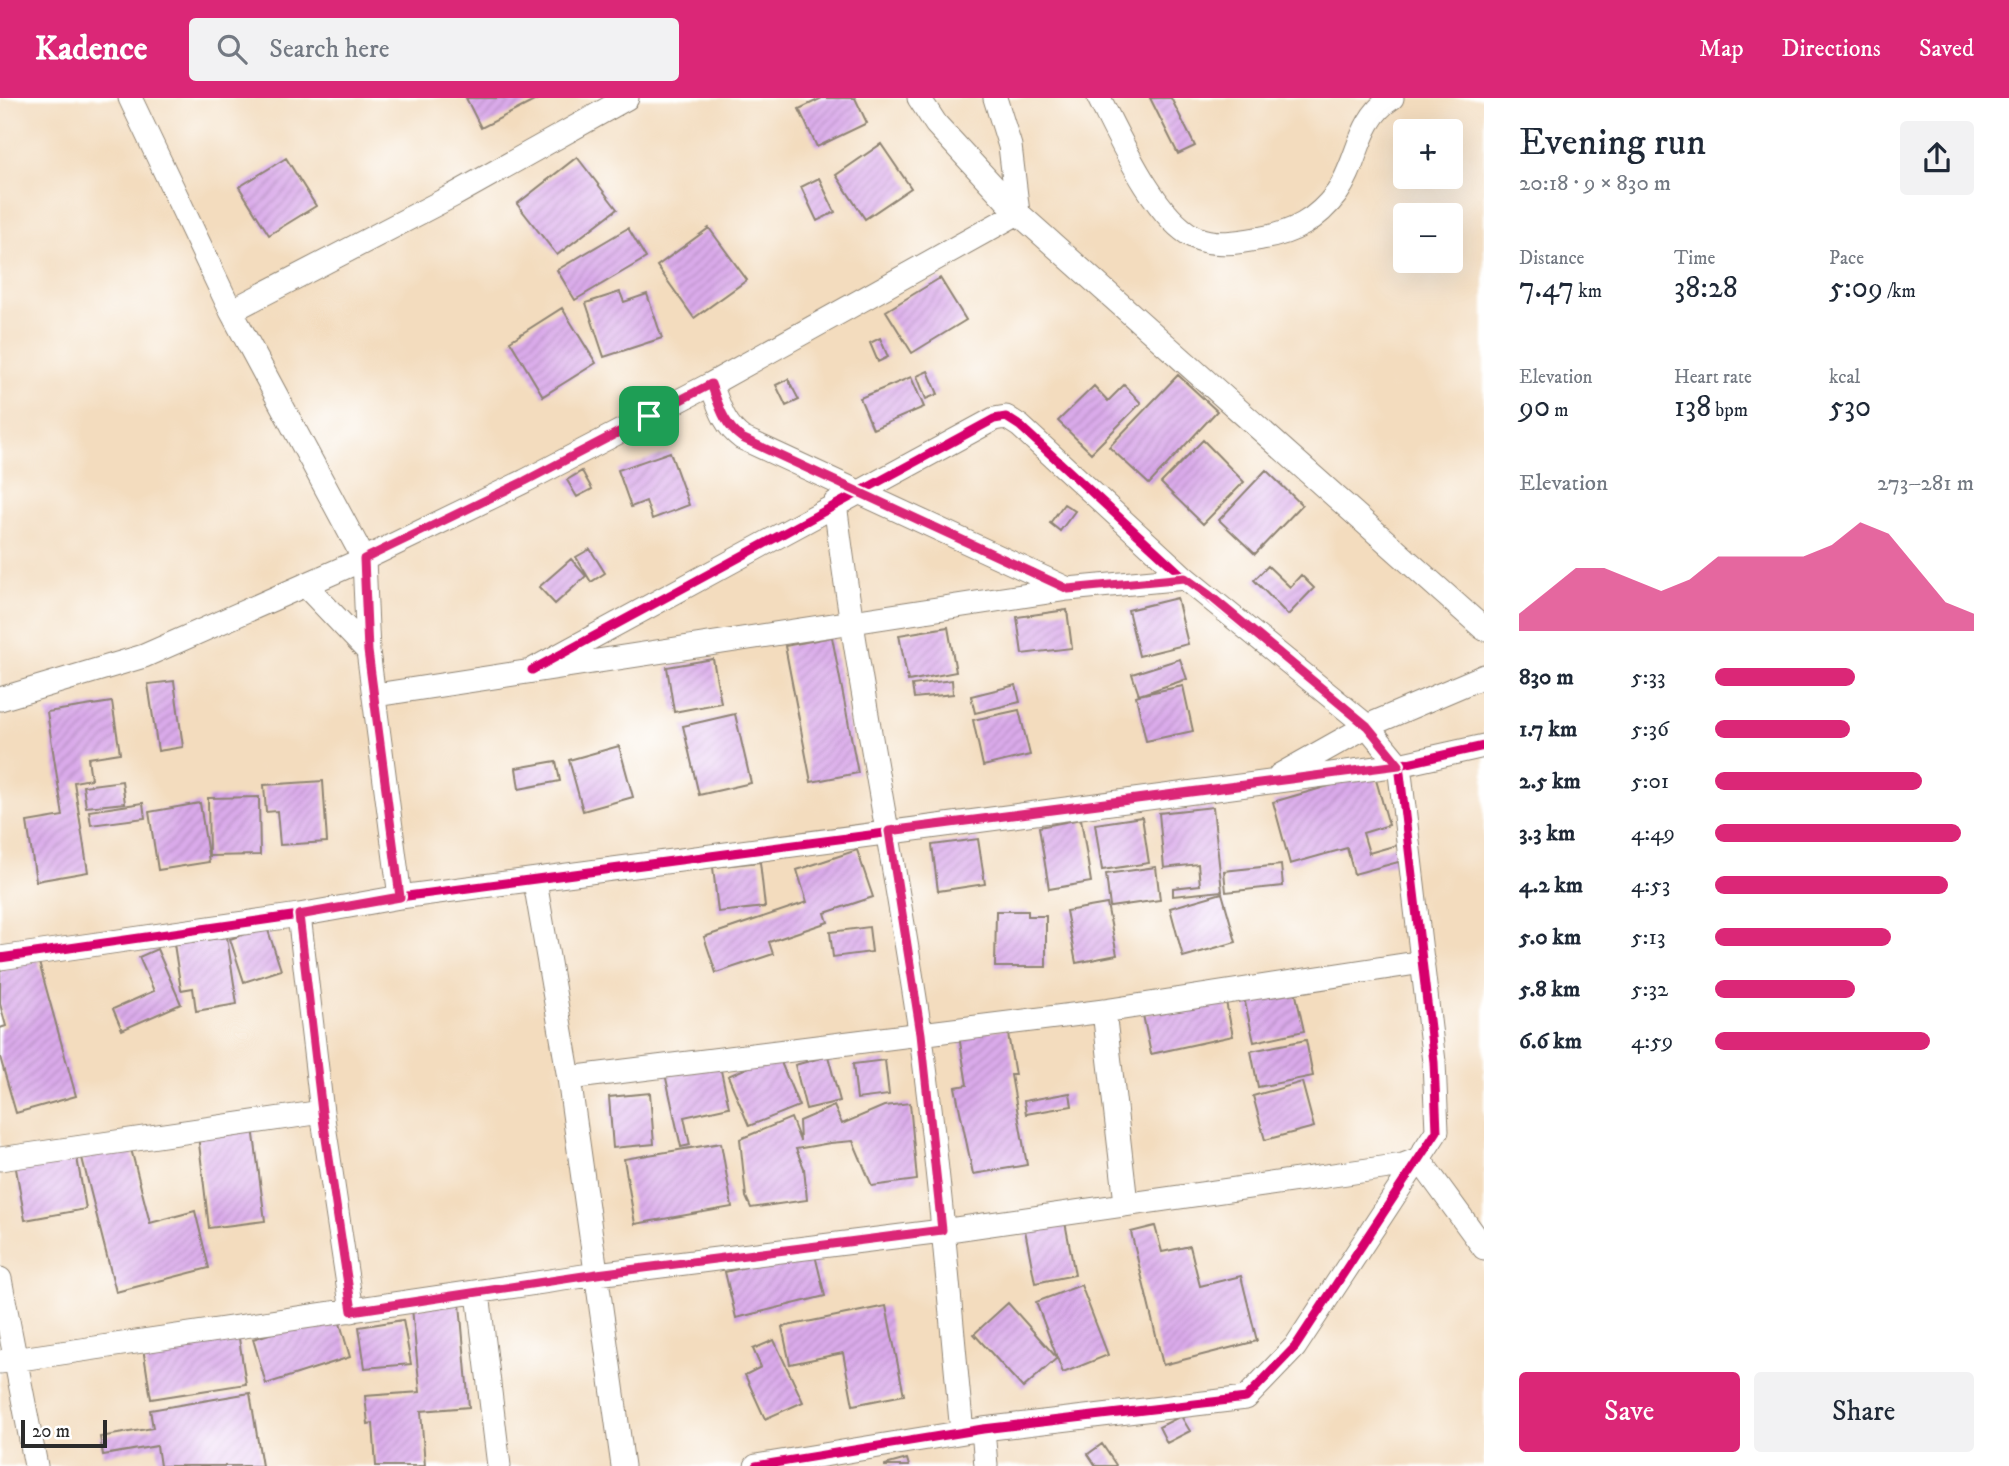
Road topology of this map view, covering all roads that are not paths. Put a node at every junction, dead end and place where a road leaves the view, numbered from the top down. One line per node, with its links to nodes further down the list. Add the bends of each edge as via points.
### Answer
1 (130, 98): 8 (street)
2 (627, 98): 8 (street)
3 (919, 98): 7 (street, via 936,124)
4 (995, 98): 7 (street, via 1010,146)
5 (1100, 98): 6 (street, via 1168,219 1195,238 1226,244 1290,233 1315,215 1337,192 1366,122)
6 (1392, 98)
7 (1018, 213): 9 (street); 17 (street)
8 (231, 312): 12 (street)
9 (711, 384): 10 (street, via 723,418 742,438); 12 (street)
10 (860, 490): 11 (street); 13 (street, via 994,419 1006,417); 15 (street)
11 (835, 503): 16 (street); 19 (street)
12 (364, 559): 14 (street); 18 (street)
13 (1185, 578): 15 (street); 23 (street)
14 (305, 584): 18 (street); 22 (street, via 144,656)
15 (1068, 589): 16 (street)
16 (850, 623): 19 (street); 27 (street)
17 (1484, 629)
18 (368, 651): 21 (street)
19 (532, 670): 21 (street)
20 (1484, 676): 23 (street)
21 (376, 695): 29 (street)
22 (0, 699)
23 (1367, 726): 25 (street); 26 (street)
24 (1484, 746): 25 (street)
25 (1399, 765): 26 (street); 32 (street)
26 (1269, 782): 27 (street)
27 (889, 831): 28 (street); 34 (street)
28 (535, 882): 29 (street); 35 (street)
29 (400, 897): 30 (street)
30 (299, 915): 31 (street); 36 (street)
31 (0, 958)
32 (1423, 962): 33 (street); 38 (street, via 1437,1131)
33 (1104, 1011): 34 (street); 39 (street)
34 (921, 1034): 35 (street); 40 (street)
35 (569, 1077): 42 (street)
36 (322, 1112): 37 (street); 45 (street)
37 (0, 1159)
38 (1419, 1159): 39 (street); 41 (street); 47 (street, via 1295,1346 1246,1398)
39 (1126, 1203): 40 (street)
40 (942, 1230): 42 (street); 47 (street)
41 (1484, 1248)
42 (597, 1274): 44 (street); 50 (street)
43 (0, 1279): 46 (street)
44 (478, 1293): 45 (street); 49 (street)
45 (352, 1311): 46 (street)
46 (6, 1361): 48 (street)
47 (973, 1430): 51 (street); 52 (street)
48 (36, 1466)
49 (499, 1466)
50 (622, 1466)
51 (756, 1466)
52 (986, 1466)

